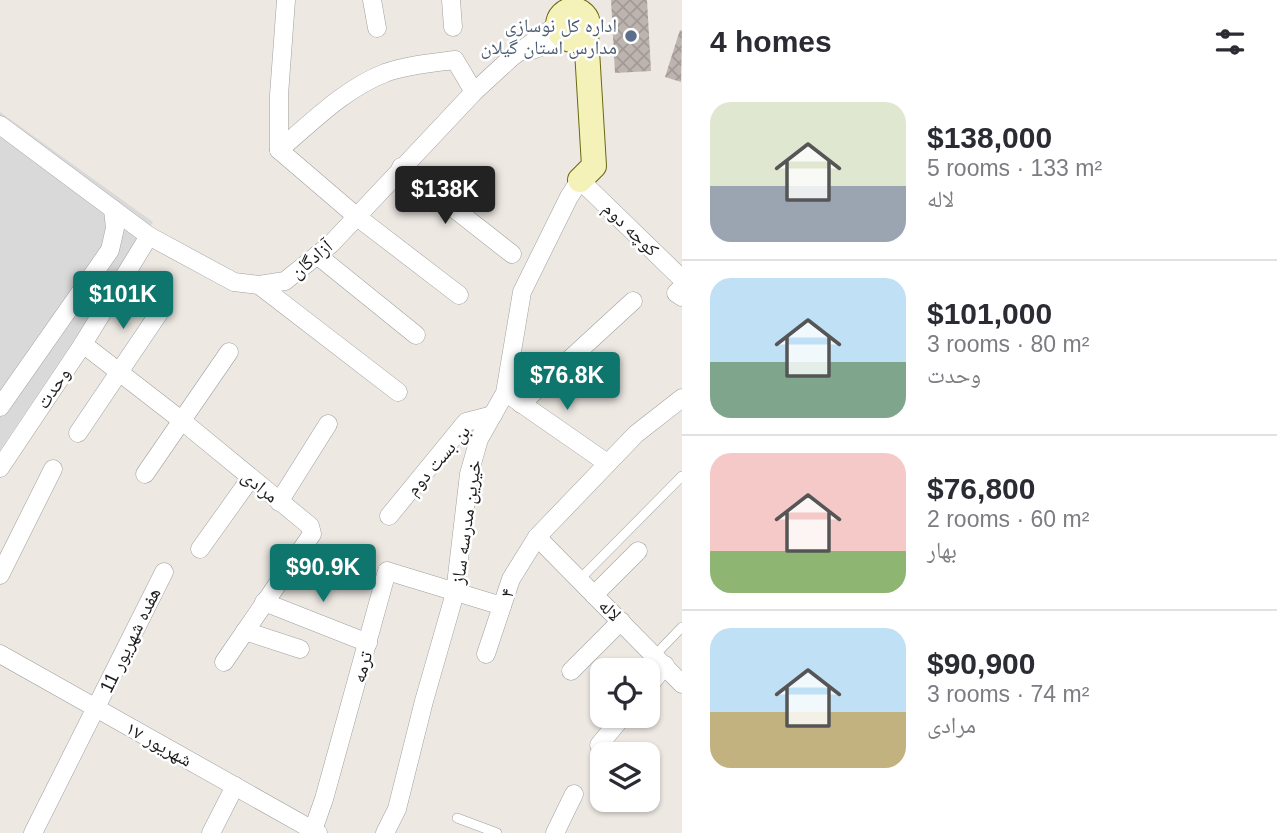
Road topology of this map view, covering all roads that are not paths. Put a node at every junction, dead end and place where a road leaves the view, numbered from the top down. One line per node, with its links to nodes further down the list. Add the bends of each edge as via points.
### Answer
1 (286, 0): 9 (street)
2 (372, 0): 5 (street)
3 (451, 0): 6 (street)
4 (571, 21): 7 (street, آزادگان, via 512,57); 11 (main road)
5 (377, 27)
6 (453, 27)
7 (474, 92): 9 (street, via 455,60 385,73 342,96); 10 (street, آزادگان)
8 (0, 125): 12 (street, آزادگان)
9 (279, 150): 13 (street)
10 (401, 167): 13 (street, آزادگان); 15 (street)
11 (580, 180): 17 (street, کوچه دوم); 29 (street, خیرین مدرسه ساز, via 522,292)
12 (113, 209): 14 (street, آزادگان); 32 (street, via 110,250)
13 (356, 216): 16 (street, آزادگان); 20 (street)
14 (149, 236): 18 (street, آزادگان, via 234,282); 25 (street, وحدت)
15 (512, 254)
16 (317, 255): 18 (street, آزادگان, via 285,281); 24 (street)
17 (682, 279)
18 (259, 285): 28 (street)
19 (682, 287): 21 (street, via 677,293)
20 (459, 295)
21 (682, 297)
22 (633, 301): 31 (street)
23 (159, 313): 27 (street)
24 (416, 335)
25 (83, 344): 27 (street, مرادی); 38 (street, وحدت)
26 (229, 352): 34 (street)
27 (119, 372): 34 (street, مرادی); 36 (street)
28 (398, 392)
29 (505, 393): 31 (street); 33 (street, خیرین مدرسه ساز)
30 (682, 398): 37 (street, ۴)
31 (521, 404): 37 (street)
32 (0, 407)
33 (493, 415): 44 (street, بن بست دوم, via 466,422); 51 (street, خیرین مدرسه ساز, via 479,439 469,474)
34 (181, 420): 40 (street); 42 (street, مرادی)
35 (328, 424): 43 (street)
36 (78, 433)
37 (607, 463): 45 (street, ۴)
38 (0, 468)
39 (53, 469): 49 (street)
40 (145, 474)
41 (682, 476): 50 (lane)
42 (250, 479): 43 (street, مرادی); 46 (street)
43 (279, 502): 53 (street, مرادی, via 310,526 312,534)
44 (389, 516)
45 (537, 537): 50 (street, لاله); 54 (street, ۴, via 511,579)
46 (200, 549)
47 (638, 551): 52 (street)
48 (164, 572): 67 (street, هفده شهریور 11)
49 (0, 575)
50 (579, 580): 52 (street, لاله)
51 (455, 593): 54 (street); 58 (street, ترمه, via 387,571); 76 (street, خیرین مدرسه ساز, via 397,809)
52 (594, 595): 55 (street, لاله)
53 (264, 601): 57 (street, مرادی); 58 (street)
54 (502, 606): 61 (street, ۴)
55 (621, 621): 62 (street, لاله); 65 (street)
56 (682, 627): 63 (lane)
57 (245, 631): 59 (street); 64 (street, مرادی)
58 (368, 643): 73 (street, ترمه)
59 (300, 649)
60 (0, 654): 67 (street, ۱۷ شهریور)
61 (486, 654)
62 (658, 658)
63 (660, 660): 66 (street, لاله)
64 (224, 662)
65 (571, 671)
66 (682, 684)
67 (96, 708): 70 (street, ۱۷ شهریور); 74 (street, هفده شهریور 11)
68 (613, 728): 69 (street)
69 (601, 742)
70 (235, 786): 73 (street, ۱۷ شهریور); 75 (street)
71 (574, 794): 78 (street)
72 (457, 818): 77 (lane)
73 (314, 832)
74 (33, 833)
75 (211, 833)
76 (384, 833)
77 (496, 833)
78 (555, 833)

